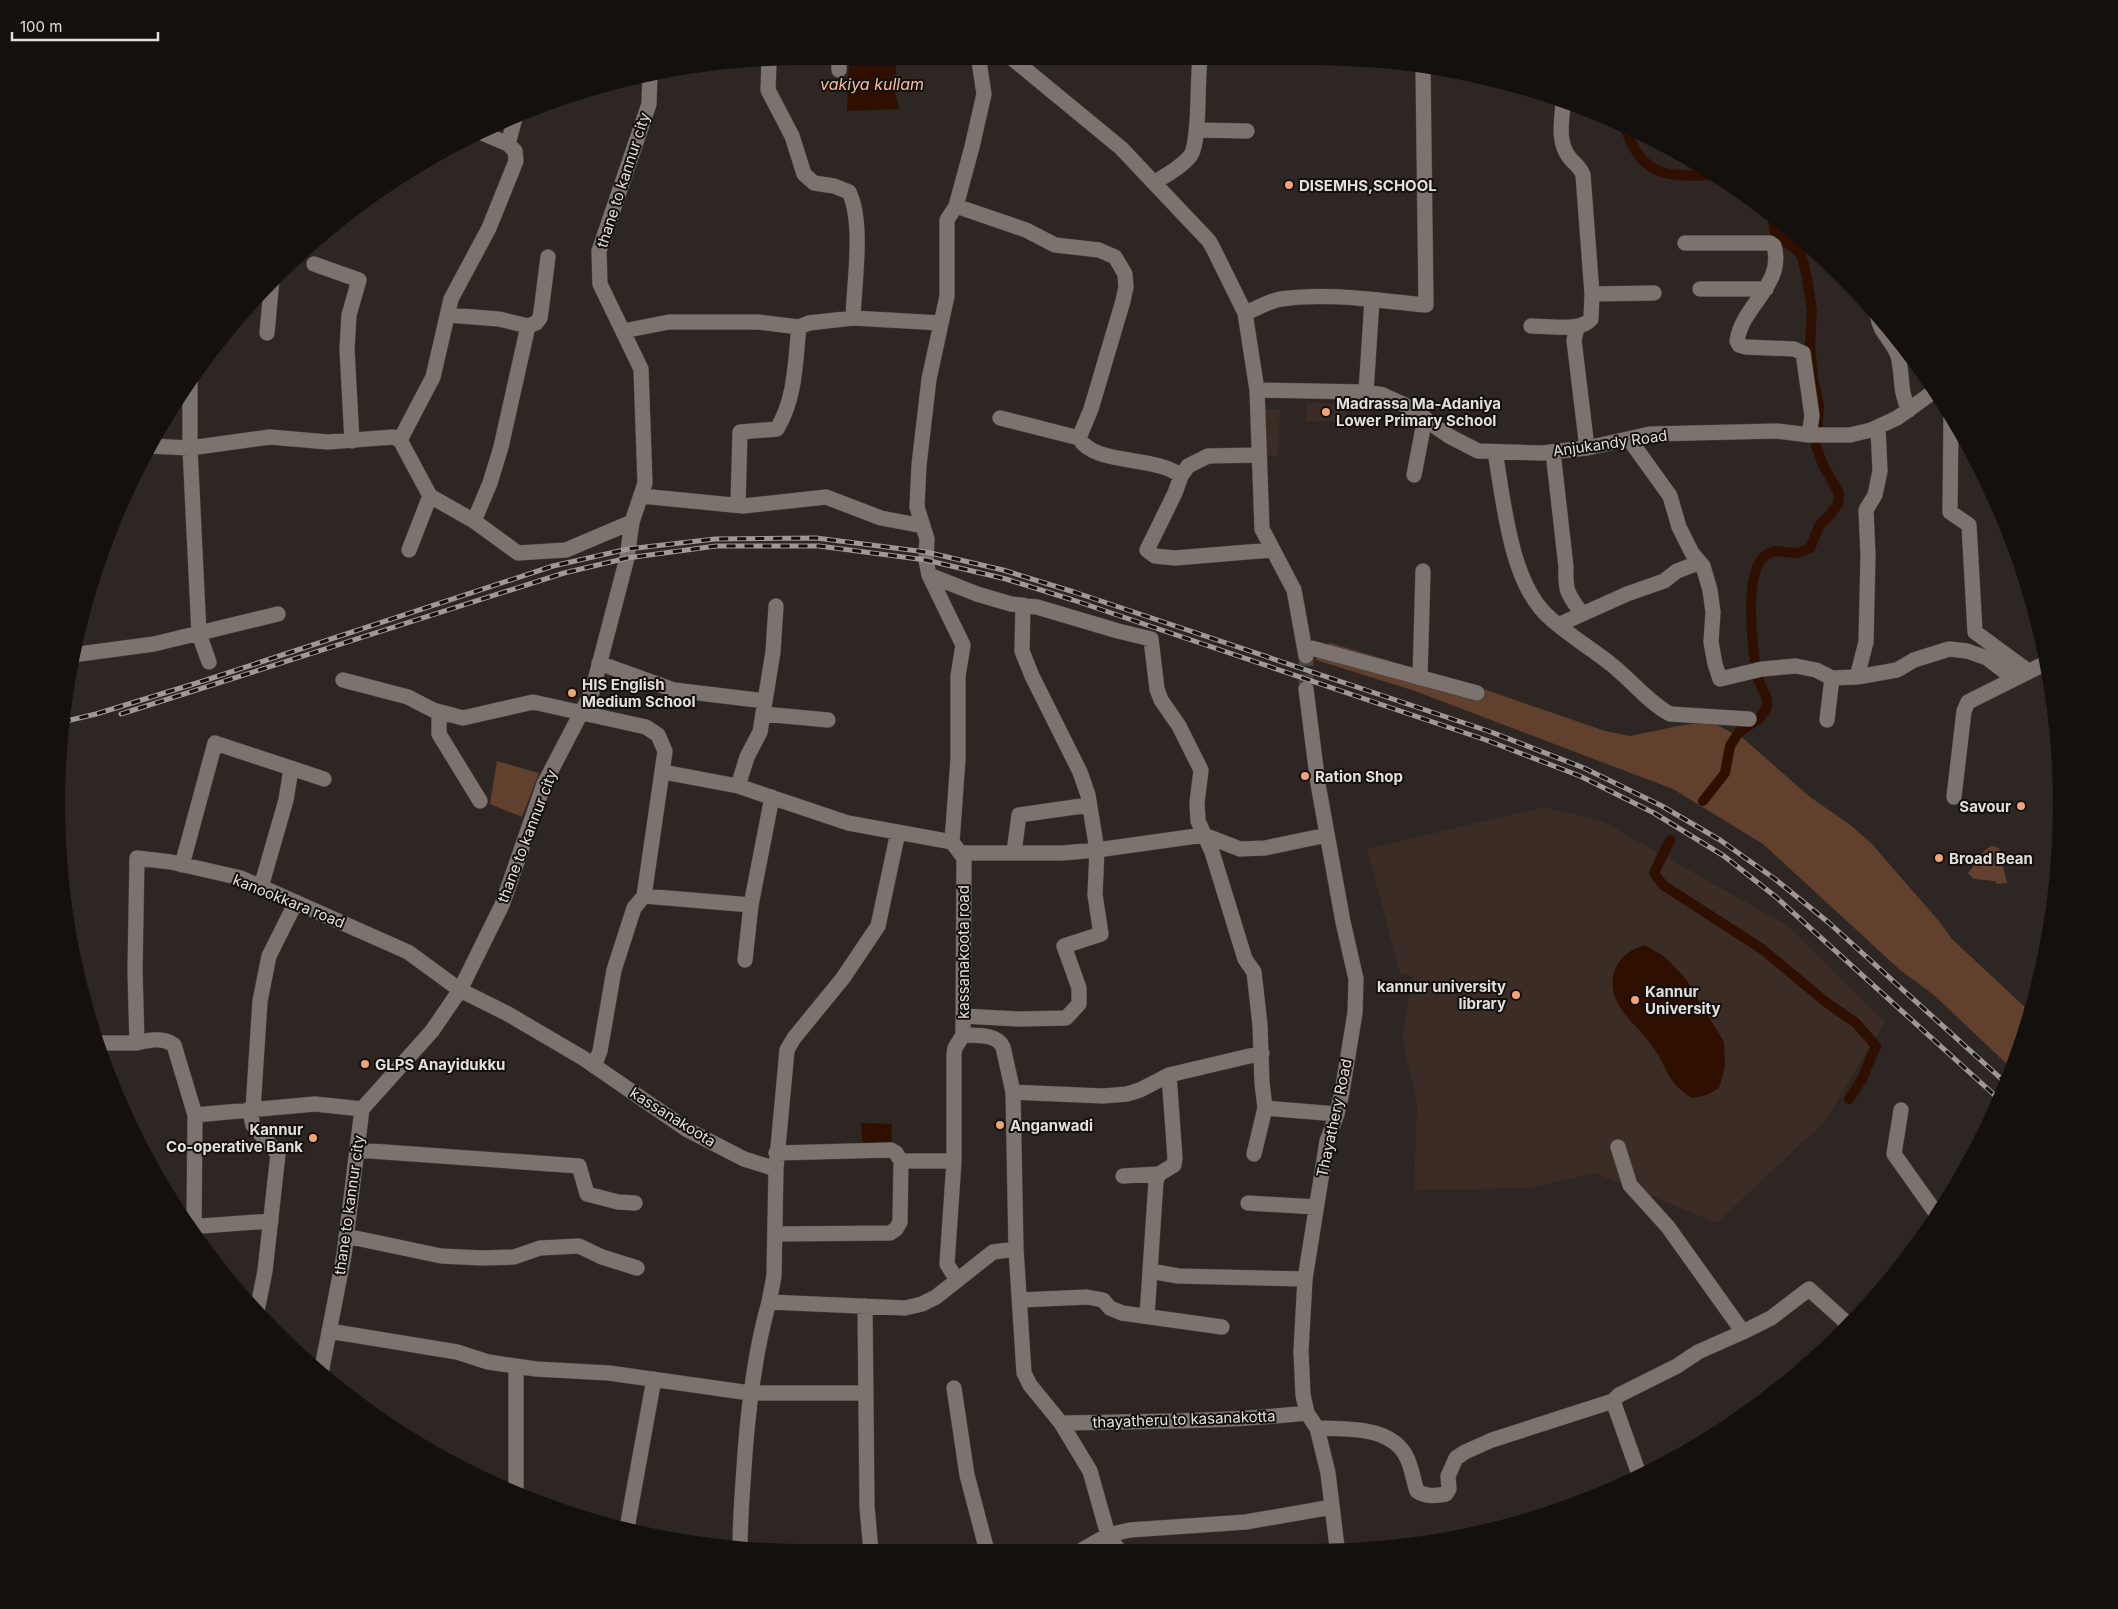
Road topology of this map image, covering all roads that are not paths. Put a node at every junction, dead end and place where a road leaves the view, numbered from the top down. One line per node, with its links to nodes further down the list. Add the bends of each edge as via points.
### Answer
1 (980, 65): 14 (street, via 984,94)
2 (1020, 65): 13 (street, via 1121,148)
3 (1199, 65): 9 (street)
4 (769, 66): 26 (street, via 768,90 792,136 804,174 814,183 849,192 853,201 856,235)
5 (1423, 73): 23 (street, via 1426,305)
6 (650, 81): 32 (street, thane to kannur city, via 649,104 599,251 600,284)
7 (1563, 108): 22 (street, via 1561,141 1583,175)
8 (513, 125): 12 (street)
9 (1198, 130): 10 (street); 13 (street, via 1191,154)
10 (1247, 131)
11 (489, 136): 12 (street)
12 (508, 144): 25 (street, via 515,151 516,161 489,228 450,299)
13 (1154, 182): 24 (street, via 1210,241)
14 (956, 206): 27 (street, via 946,220 946,296); 45 (street, via 1056,244 1098,250 1115,257 1122,266 1126,288 1091,409)
15 (1684, 243): 19 (street, via 1770,243 1776,253 1775,269)
16 (548, 257): 28 (street, via 540,318)
17 (314, 264): 48 (street, via 358,280 349,315 347,350)
18 (1700, 289): 19 (street)
19 (1766, 289): 44 (street, via 1747,314 1737,341 1746,347 1794,349 1803,353 1812,416)
20 (1654, 293): 22 (street)
21 (271, 294): 33 (street)
22 (1592, 294): 31 (street, via 1592,319)
23 (1372, 300): 24 (street, via 1278,300); 36 (street)
24 (1245, 313): 35 (street)
25 (448, 315): 28 (street, via 499,318); 47 (street, via 433,377)
26 (852, 318): 27 (street); 30 (street)
27 (941, 323): 62 (street, via 928,379 919,465 917,508)
28 (528, 326): 60 (street, via 501,447)
29 (1531, 326): 31 (street)
30 (798, 327): 32 (street, via 758,322 669,322); 59 (street, via 791,397 784,418 777,429 740,432)
31 (1577, 328): 51 (street, via 1574,340)
32 (623, 331): 58 (street, thane to kannur city, via 640,369 645,483)
33 (267, 333)
34 (1891, 344): 39 (street, via 1898,357 1901,388)
35 (1257, 390): 36 (street, Anjukandy Road); 54 (street)
36 (1366, 392): 41 (street, Anjukandy Road, via 1403,404)
37 (190, 394): 50 (street)
38 (1929, 395): 39 (street, Anjukandy Road)
39 (1909, 410): 42 (street, Anjukandy Road)
40 (1000, 418): 45 (street)
41 (1425, 418): 52 (street, Anjukandy Road, via 1449,436 1478,450); 55 (street)
42 (1878, 428): 44 (street, Anjukandy Road, via 1850,435); 79 (street, via 1880,471 1875,495 1866,510 1866,642)
43 (1951, 430): 78 (street, via 1950,512 1969,525 1975,632)
44 (1810, 435): 46 (street, Anjukandy Road, via 1777,431 1719,432 1650,434)
45 (1079, 438): 56 (street, via 1092,450 1155,464)
46 (1629, 439): 51 (street, Anjukandy Road); 65 (street, via 1672,500 1676,520)
47 (400, 440): 48 (street, via 393,437); 57 (street)
48 (352, 441): 50 (street, via 270,437)
49 (158, 446): 50 (street)
50 (190, 448): 73 (street)
51 (1587, 448): 53 (street, Anjukandy Road)
52 (1495, 452): 53 (street, Anjukandy Road); 72 (street, via 1515,559 1531,595)
53 (1553, 452): 71 (street, via 1566,567 1565,585)
54 (1258, 455): 56 (street, via 1208,456 1188,466); 64 (street, via 1262,529)
55 (1414, 475)
56 (1181, 476): 64 (street, via 1147,550 1155,556 1175,558)
57 (430, 496): 60 (street); 63 (street)
58 (641, 496): 59 (street); 61 (street, thane to kannur city)
59 (738, 505): 62 (street, via 826,497 881,518)
60 (474, 521): 61 (street, via 522,554 566,550)
61 (632, 522): 76 (street, thane to kannur city, via 627,558)
62 (923, 526): 67 (street)
63 (409, 550)
64 (1273, 550): 80 (street, via 1294,590 1305,651)
65 (1698, 563): 71 (street, via 1677,571 1664,581); 81 (street, via 1703,566 1710,590 1713,612 1711,642 1720,679 1762,669 1796,666 1816,670)
66 (1423, 571): 80 (street)
67 (929, 575): 68 (street, via 977,594); 103 (street, kassanakoota road, via 963,645 958,676)
68 (1023, 605): 99 (street, via 1022,651 1080,772); 102 (street, via 1151,639 1161,700 1179,726 1201,770 1198,821)
69 (776, 606): 86 (street)
70 (278, 614): 73 (street)
71 (1582, 614): 72 (street)
72 (1558, 624): 89 (street, via 1618,669 1670,714)
73 (199, 634): 74 (street); 75 (street)
74 (80, 654)
75 (209, 662)
76 (599, 663): 86 (street, via 674,690); 88 (street, thane to kannur city, via 592,692)
77 (2040, 666): 78 (street)
78 (2028, 671): 82 (street)
79 (1857, 677): 81 (street); 82 (street, via 1897,670 1914,660 1949,649 1987,658)
80 (1420, 678): 85 (street)
81 (1832, 678): 91 (street)
82 (2013, 678): 97 (street, via 1968,702)
83 (344, 680): 87 (street, via 408,697)
84 (1306, 688): 101 (street, Thayathery Road)
85 (1477, 693)
86 (764, 708): 90 (street); 95 (street, via 760,732)
87 (439, 712): 88 (street, via 464,718 532,702); 98 (street, via 440,734)
88 (581, 713): 93 (street, via 646,727 658,735 665,751); 112 (street, thane to kannur city, via 544,784 502,905)
89 (1749, 719)
90 (828, 720)
91 (1827, 720)
92 (291, 769): 94 (street); 106 (street, via 215,742); 107 (street, via 286,800)
93 (663, 772): 95 (street); 108 (street)
94 (324, 779)
95 (738, 786): 96 (street)
96 (772, 797): 100 (street, via 848,823); 110 (street)
97 (1954, 797)
98 (480, 801)
99 (1090, 805): 104 (street); 105 (street, via 1019,815)
100 (898, 832): 103 (street); 129 (street, via 878,926 843,978 787,1050)
101 (1327, 835): 102 (street, via 1265,848 1240,849); 125 (street, Thayathery Road, via 1356,979 1355,1013)
102 (1204, 836): 104 (street); 117 (street, via 1212,852 1245,959 1254,972)
103 (956, 847): 105 (street); 113 (street, kassanakoota road, via 964,858)
104 (1097, 850): 105 (street); 113 (street, via 1095,895 1101,934 1064,946 1080,988 1079,1004 1066,1018)
105 (1014, 852)
106 (182, 865): 107 (street, kanookkara road, via 241,878); 115 (street, kanookkara road, via 137,858)
107 (261, 887): 109 (street, kanookkara road)
108 (644, 896): 110 (street); 118 (street, via 634,908 614,970 600,1052)
109 (296, 902): 112 (street, kanookkara road, via 408,952); 122 (street, via 269,956 260,1001)
110 (751, 905): 111 (street)
111 (745, 960)
112 (460, 990): 118 (street, kassanakoota, via 508,1014); 123 (street, thane to kannur city, via 432,1031)
113 (963, 1016): 114 (street, kassanakoota road)
114 (963, 1035): 120 (street, kassanakoota road, via 992,1037 1000,1041); 132 (street, via 954,1054)
115 (137, 1043): 116 (street); 126 (street, via 155,1039 167,1040 174,1045)
116 (106, 1047)
117 (1262, 1053): 119 (street); 121 (street)
118 (594, 1066): 133 (street, kassanakoota, via 686,1129 744,1159)
119 (1169, 1075): 120 (street, via 1140,1090 1102,1096); 134 (street, via 1175,1158 1174,1165)
120 (1012, 1092): 145 (street, kassanakoota road)
121 (1265, 1108): 125 (street); 130 (street)
122 (251, 1109): 123 (street, via 315,1104); 126 (street); 141 (street, via 253,1125 278,1154)
123 (362, 1109): 128 (street, thane to kannur city)
124 (1901, 1110): 139 (street, via 1894,1154)
125 (1337, 1114): 138 (street, Thayathery Road, via 1327,1141)
126 (195, 1115): 140 (street)
127 (1618, 1147): 158 (street, via 1630,1185 1668,1227)
128 (357, 1150): 136 (street, via 579,1166 587,1194); 144 (street, thane to kannur city)
129 (776, 1152): 131 (street, via 891,1150); 133 (street)
130 (1254, 1154)
131 (901, 1161): 132 (street); 143 (street, via 900,1222 896,1230 890,1233)
132 (954, 1161): 149 (street, via 947,1264)
133 (776, 1169): 143 (street)
134 (1159, 1174): 135 (street); 147 (street)
135 (1123, 1176)
136 (635, 1203)
137 (1248, 1203): 138 (street)
138 (1316, 1207): 148 (street, Thayathery Road)
139 (1932, 1208)
140 (191, 1217)
141 (271, 1221): 142 (street); 151 (street)
142 (198, 1226)
143 (776, 1234): 152 (street)
144 (346, 1236): 146 (street, via 441,1256 482,1258 514,1257 540,1248 579,1246); 157 (street, thane to kannur city)
145 (1016, 1249): 149 (street, via 993,1252); 150 (street, kassanakoota road)
146 (637, 1268)
147 (1150, 1271): 148 (street, via 1178,1276); 154 (street)
148 (1305, 1279): 166 (street, Thayathery Road, via 1301,1351 1303,1395)
149 (957, 1280): 153 (street, via 922,1304 905,1308)
150 (1020, 1300): 154 (street, via 1087,1297 1103,1300 1110,1308 1122,1313); 167 (street, kassanakoota road, via 1024,1373 1030,1386)
151 (259, 1302)
152 (769, 1302): 153 (street); 163 (street, via 760,1332)
153 (865, 1306): 164 (street)
154 (1147, 1316): 156 (street)
155 (1843, 1320): 158 (street, via 1809,1288 1771,1318)
156 (1222, 1327)
157 (329, 1331): 159 (street, thane to kannur city); 160 (street, via 456,1352)
158 (1744, 1332): 165 (street, via 1698,1352)
159 (323, 1365)
160 (516, 1366): 161 (street); 170 (street)
161 (654, 1379): 163 (street); 172 (street)
162 (954, 1388): 177 (street, via 966,1475)
163 (750, 1393): 164 (street); 174 (street)
164 (866, 1393): 176 (street)
165 (1612, 1401): 168 (street, via 1465,1452 1456,1458 1448,1476 1449,1489 1442,1495 1424,1496 1417,1491 1407,1456 1398,1445 1382,1435); 169 (street)
166 (1308, 1413): 167 (street, thayatheru to kasanakotta, via 1206,1420); 168 (street, Thayathery Road)
167 (1061, 1423): 173 (street, kassanakoota road, via 1090,1471)
168 (1317, 1428): 171 (street, Thayathery Road)
169 (1637, 1470)
170 (516, 1485)
171 (1332, 1507): 173 (street, via 1246,1522 1146,1528); 175 (street, Thayathery Road)
172 (628, 1523)
173 (1108, 1535): 178 (street); 179 (street, kassanakoota road)
174 (740, 1541)
175 (1336, 1543)
176 (870, 1544)
177 (985, 1544)
178 (1092, 1544)
179 (1114, 1544)

